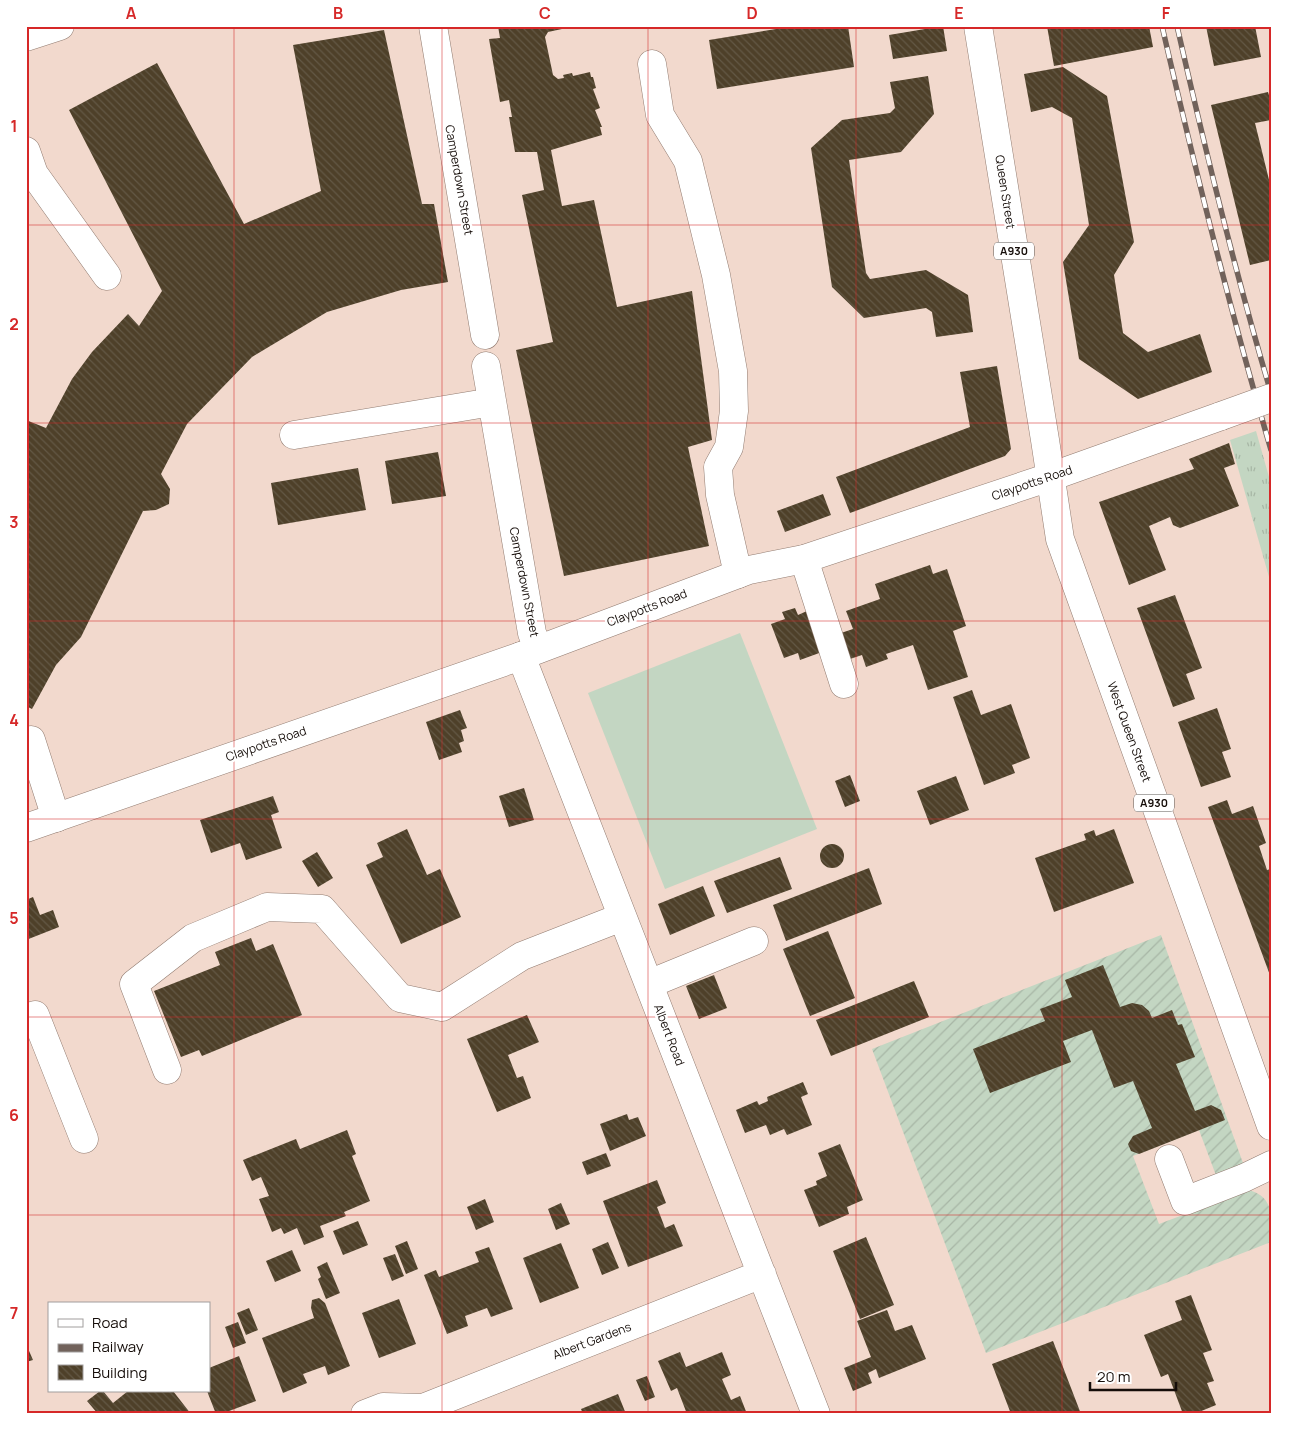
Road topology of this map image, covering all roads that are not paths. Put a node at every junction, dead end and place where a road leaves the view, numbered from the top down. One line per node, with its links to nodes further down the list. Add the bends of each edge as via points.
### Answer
1 (433, 26): 6 (main road, Camperdown Street)
2 (978, 26): 11 (main road, Queen Street / A930)
3 (652, 64): 13 (main road, via 660,115 688,161 716,275 728,342 734,411 729,447 718,467 720,495)
4 (26, 151): 5 (main road, via 34,174)
5 (107, 276)
6 (485, 335)
7 (486, 366): 9 (main road, Camperdown Street)
8 (1271, 398): 11 (main road, Claypotts Road, bridge)
9 (492, 402): 10 (main road); 14 (main road, Camperdown Street, via 532,634)
10 (294, 435)
11 (1050, 477): 12 (main road, Claypotts Road); 24 (main road, West Queen Street / A930, via 1060,539)
12 (804, 559): 13 (main road, Claypotts Road); 15 (main road)
13 (738, 574): 14 (main road, Claypotts Road)
14 (529, 652): 17 (main road, Claypotts Road); 19 (main road, Albert Road)
15 (844, 684)
16 (31, 740): 17 (main road)
17 (56, 818): 18 (main road, Claypotts Road)
18 (26, 828)
19 (622, 917): 21 (main road, Albert Road); 23 (main road, via 522,956 442,1006 400,998 322,909 268,907 192,938 134,984)
20 (754, 941): 21 (main road)
21 (649, 984): 28 (main road, Albert Road)
22 (26, 1018): 25 (main road, via 35,1015)
23 (167, 1070)
24 (1271, 1126)
25 (84, 1139)
26 (1169, 1159): 27 (main road, via 1185,1201)
27 (1271, 1165)
28 (762, 1274): 29 (main road, Albert Gardens); 31 (main road, Albert Road)
29 (420, 1411): 30 (main road, Albert Gardens, via 383,1407)
30 (364, 1414)
31 (816, 1414)

